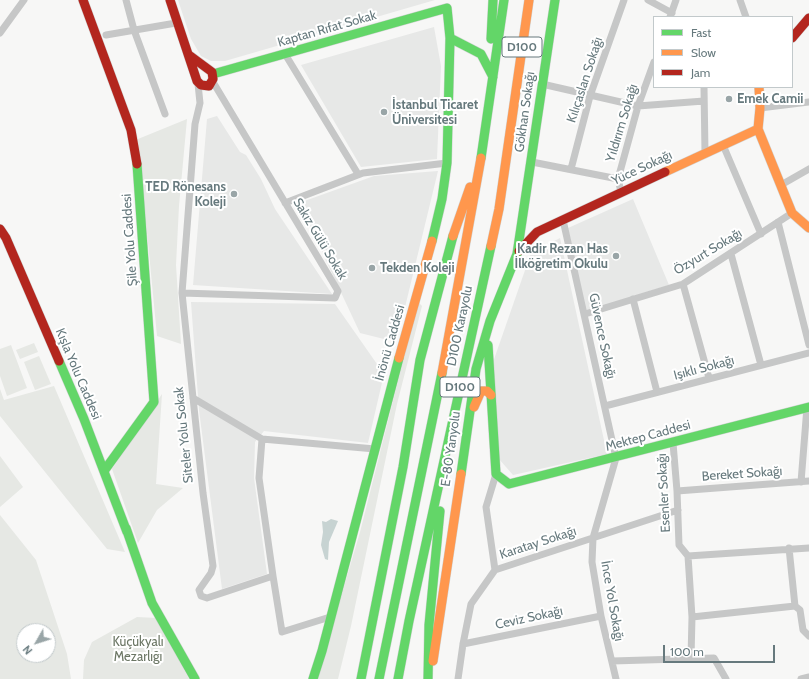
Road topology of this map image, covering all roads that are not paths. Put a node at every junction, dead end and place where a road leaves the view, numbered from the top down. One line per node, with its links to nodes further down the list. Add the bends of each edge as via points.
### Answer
1 (24, 0): 20 (street)
2 (83, 0): 84 (main road, Şile Yolu Caddesi, via 131,130 136,155 154,402)
3 (126, 0): 19 (street)
4 (170, 0): 18 (main road)
5 (493, 0): 28 (main road, via 490,54)
6 (504, 0): 28 (main road, D100 Karayolu / D100)
7 (529, 0): 34 (main road, D100 Karayolu / D100)
8 (538, 0): 34 (main road)
9 (555, 0): 31 (main road, Gökhan Sokağı)
10 (624, 0): 35 (street, Kılıçaslan Sokağı)
11 (648, 0): 15 (street)
12 (676, 0): 15 (street)
13 (740, 0): 16 (street)
14 (447, 8): 23 (main road, İnönü Caddesi); 24 (main road, Kaptan Rıfat Sokak)
15 (671, 15)
16 (746, 16)
17 (809, 18): 22 (main road)
18 (176, 23): 19 (street); 25 (main road)
19 (134, 30): 21 (street); 40 (street)
20 (0, 33)
21 (106, 35)
22 (793, 37)
23 (450, 38): 28 (main road, via 481,54); 46 (main road, İnönü Caddesi)
24 (285, 54): 29 (main road, Kaptan Rıfat Sokak); 49 (street)
25 (189, 55): 27 (main road); 30 (main road)
26 (653, 65): 38 (street, Yıldırım Sokağı)
27 (205, 69): 29 (main road, via 210,70); 30 (main road, via 199,70)
28 (493, 77): 43 (main road, D100 Karayolu / D100)
29 (213, 78): 30 (main road, via 206,86); 53 (street, Sakız Gülü Sokak)
30 (197, 81): 65 (street, Siteler Yolu Sokak, via 200,103 195,124)
31 (542, 84): 35 (street); 45 (main road, Gökhan Sokağı)
32 (704, 88): 36 (street)
33 (759, 88): 39 (main road)
34 (515, 95): 82 (main road, D100 Karayolu / D100, via 499,209)
35 (590, 96): 38 (street); 47 (street, Kılıçaslan Sokağı)
36 (704, 101): 38 (street); 44 (street)
37 (809, 102): 39 (street)
38 (638, 106): 50 (street, Yıldırım Sokağı)
39 (760, 108): 41 (main road)
40 (165, 114)
41 (758, 129): 42 (main road, Yüce Sokağı); 51 (main road)
42 (723, 145): 44 (main road, Yüce Sokağı); 61 (street)
43 (482, 152): 101 (main road, D100 Karayolu / D100, via 436,408); 108 (main road, via 458,218 420,360 403,467)
44 (705, 153): 52 (main road, Yüce Sokağı)
45 (532, 162): 47 (street); 57 (main road, Gökhan Sokağı)
46 (447, 163): 49 (street); 81 (main road, İnönü Caddesi, via 442,199 426,266)
47 (571, 169): 50 (street)
48 (809, 169): 51 (street)
49 (358, 174): 53 (street)
50 (618, 179): 52 (street, Yıldırım Sokağı)
51 (781, 185): 54 (main road)
52 (621, 192): 55 (main road, Yüce Sokağı)
53 (285, 203): 65 (street, Sakız Gülü Sokak, via 338,291 335,298)
54 (792, 213): 56 (street, Özyurt Sokağı); 58 (main road)
55 (562, 220): 60 (main road, Yüce Sokağı); 67 (street, Güvence Sokağı)
56 (778, 222): 61 (street, Özyurt Sokağı); 69 (street)
57 (522, 228): 60 (main road); 62 (main road, E-80 Yanyolu)
58 (809, 228)
59 (0, 229): 84 (main road, Kışla Yolu Caddesi, via 81,412)
60 (537, 232): 62 (main road, Yüce Sokağı)
61 (761, 234): 63 (street, Özyurt Sokağı)
62 (517, 254): 68 (main road, E-80 Yanyolu)
63 (731, 254): 64 (street, Özyurt Sokağı); 71 (street)
64 (683, 284): 66 (street, Özyurt Sokağı); 72 (street)
65 (182, 293): 75 (street, Siteler Yolu Sokak)
66 (633, 299): 67 (street, Özyurt Sokağı); 73 (street)
67 (585, 314): 76 (street, Güvence Sokağı)
68 (489, 327): 74 (main road, via 487,356); 78 (main road, E-80 Yanyolu, via 476,369)
69 (809, 345)
70 (809, 353): 71 (street, Işıklı Sokağı)
71 (761, 365): 72 (street, Işıklı Sokağı)
72 (709, 378): 73 (street, Işıklı Sokağı)
73 (656, 392): 76 (street, Işıklı Sokağı)
74 (491, 394): 78 (main road, via 486,390 480,393); 85 (main road)
75 (194, 398): 79 (street); 95 (street, Siteler Yolu Sokak, via 213,566 199,590 201,596 207,598)
76 (604, 406): 83 (street, Güvence Sokağı)
77 (808, 407): 80 (main road, Mektep Caddesi); 87 (street)
78 (467, 426): 112 (main road, E-80 Yanyolu)
79 (262, 439): 81 (street); 95 (street, via 259,478)
80 (673, 443): 83 (main road, Mektep Caddesi); 88 (street, Esenler Sokağı)
81 (375, 449): 98 (main road, İnönü Caddesi)
82 (446, 453): 111 (main road, D100 Karayolu / D100); 112 (main road, via 429,625)
83 (616, 458): 85 (main road, Mektep Caddesi, via 515,484 506,483); 90 (street, İnce Yol Sokağı)
84 (104, 471): 106 (main road, Kışla Yolu Caddesi, via 152,603)
85 (496, 474): 94 (street, via 486,507)
86 (809, 481): 87 (street, Bereket Sokağı)
87 (801, 482): 88 (street, Bereket Sokağı)
88 (677, 491): 89 (street, Esenler Sokağı)
89 (678, 510): 90 (street, Karatay Sokağı); 93 (street, Esenler Sokağı, via 679,545)
90 (594, 538): 94 (street, Karatay Sokağı); 97 (street, İnce Yol Sokağı, via 592,562)
91 (789, 548): 92 (street); 93 (street); 96 (street)
92 (809, 548)
93 (688, 556): 99 (street, Esenler Sokağı)
94 (495, 570): 102 (street, Karatay Sokağı, via 471,604)
95 (273, 576): 98 (street, via 282,632)
96 (795, 606): 99 (street); 100 (street, via 800,610 803,630)
97 (601, 616): 102 (street, Ceviz Sokağı); 104 (street, İnce Yol Sokağı)
98 (330, 617): 107 (main road, İnönü Caddesi)
99 (692, 617): 103 (street, Esenler Sokağı)
100 (809, 636)
101 (386, 642): 109 (main road); 110 (main road, D100 Karayolu / D100)
102 (463, 644): 113 (street, Karatay Sokağı)
103 (691, 658): 104 (street); 115 (street, via 714,658)
104 (612, 661): 114 (street, İnce Yol Sokağı)
105 (809, 676): 116 (street)
106 (195, 679)
107 (312, 679)
108 (360, 679)
109 (375, 679)
110 (379, 679)
111 (398, 679)
112 (429, 679)
113 (458, 679)
114 (616, 679)
115 (726, 679)
116 (801, 679)

